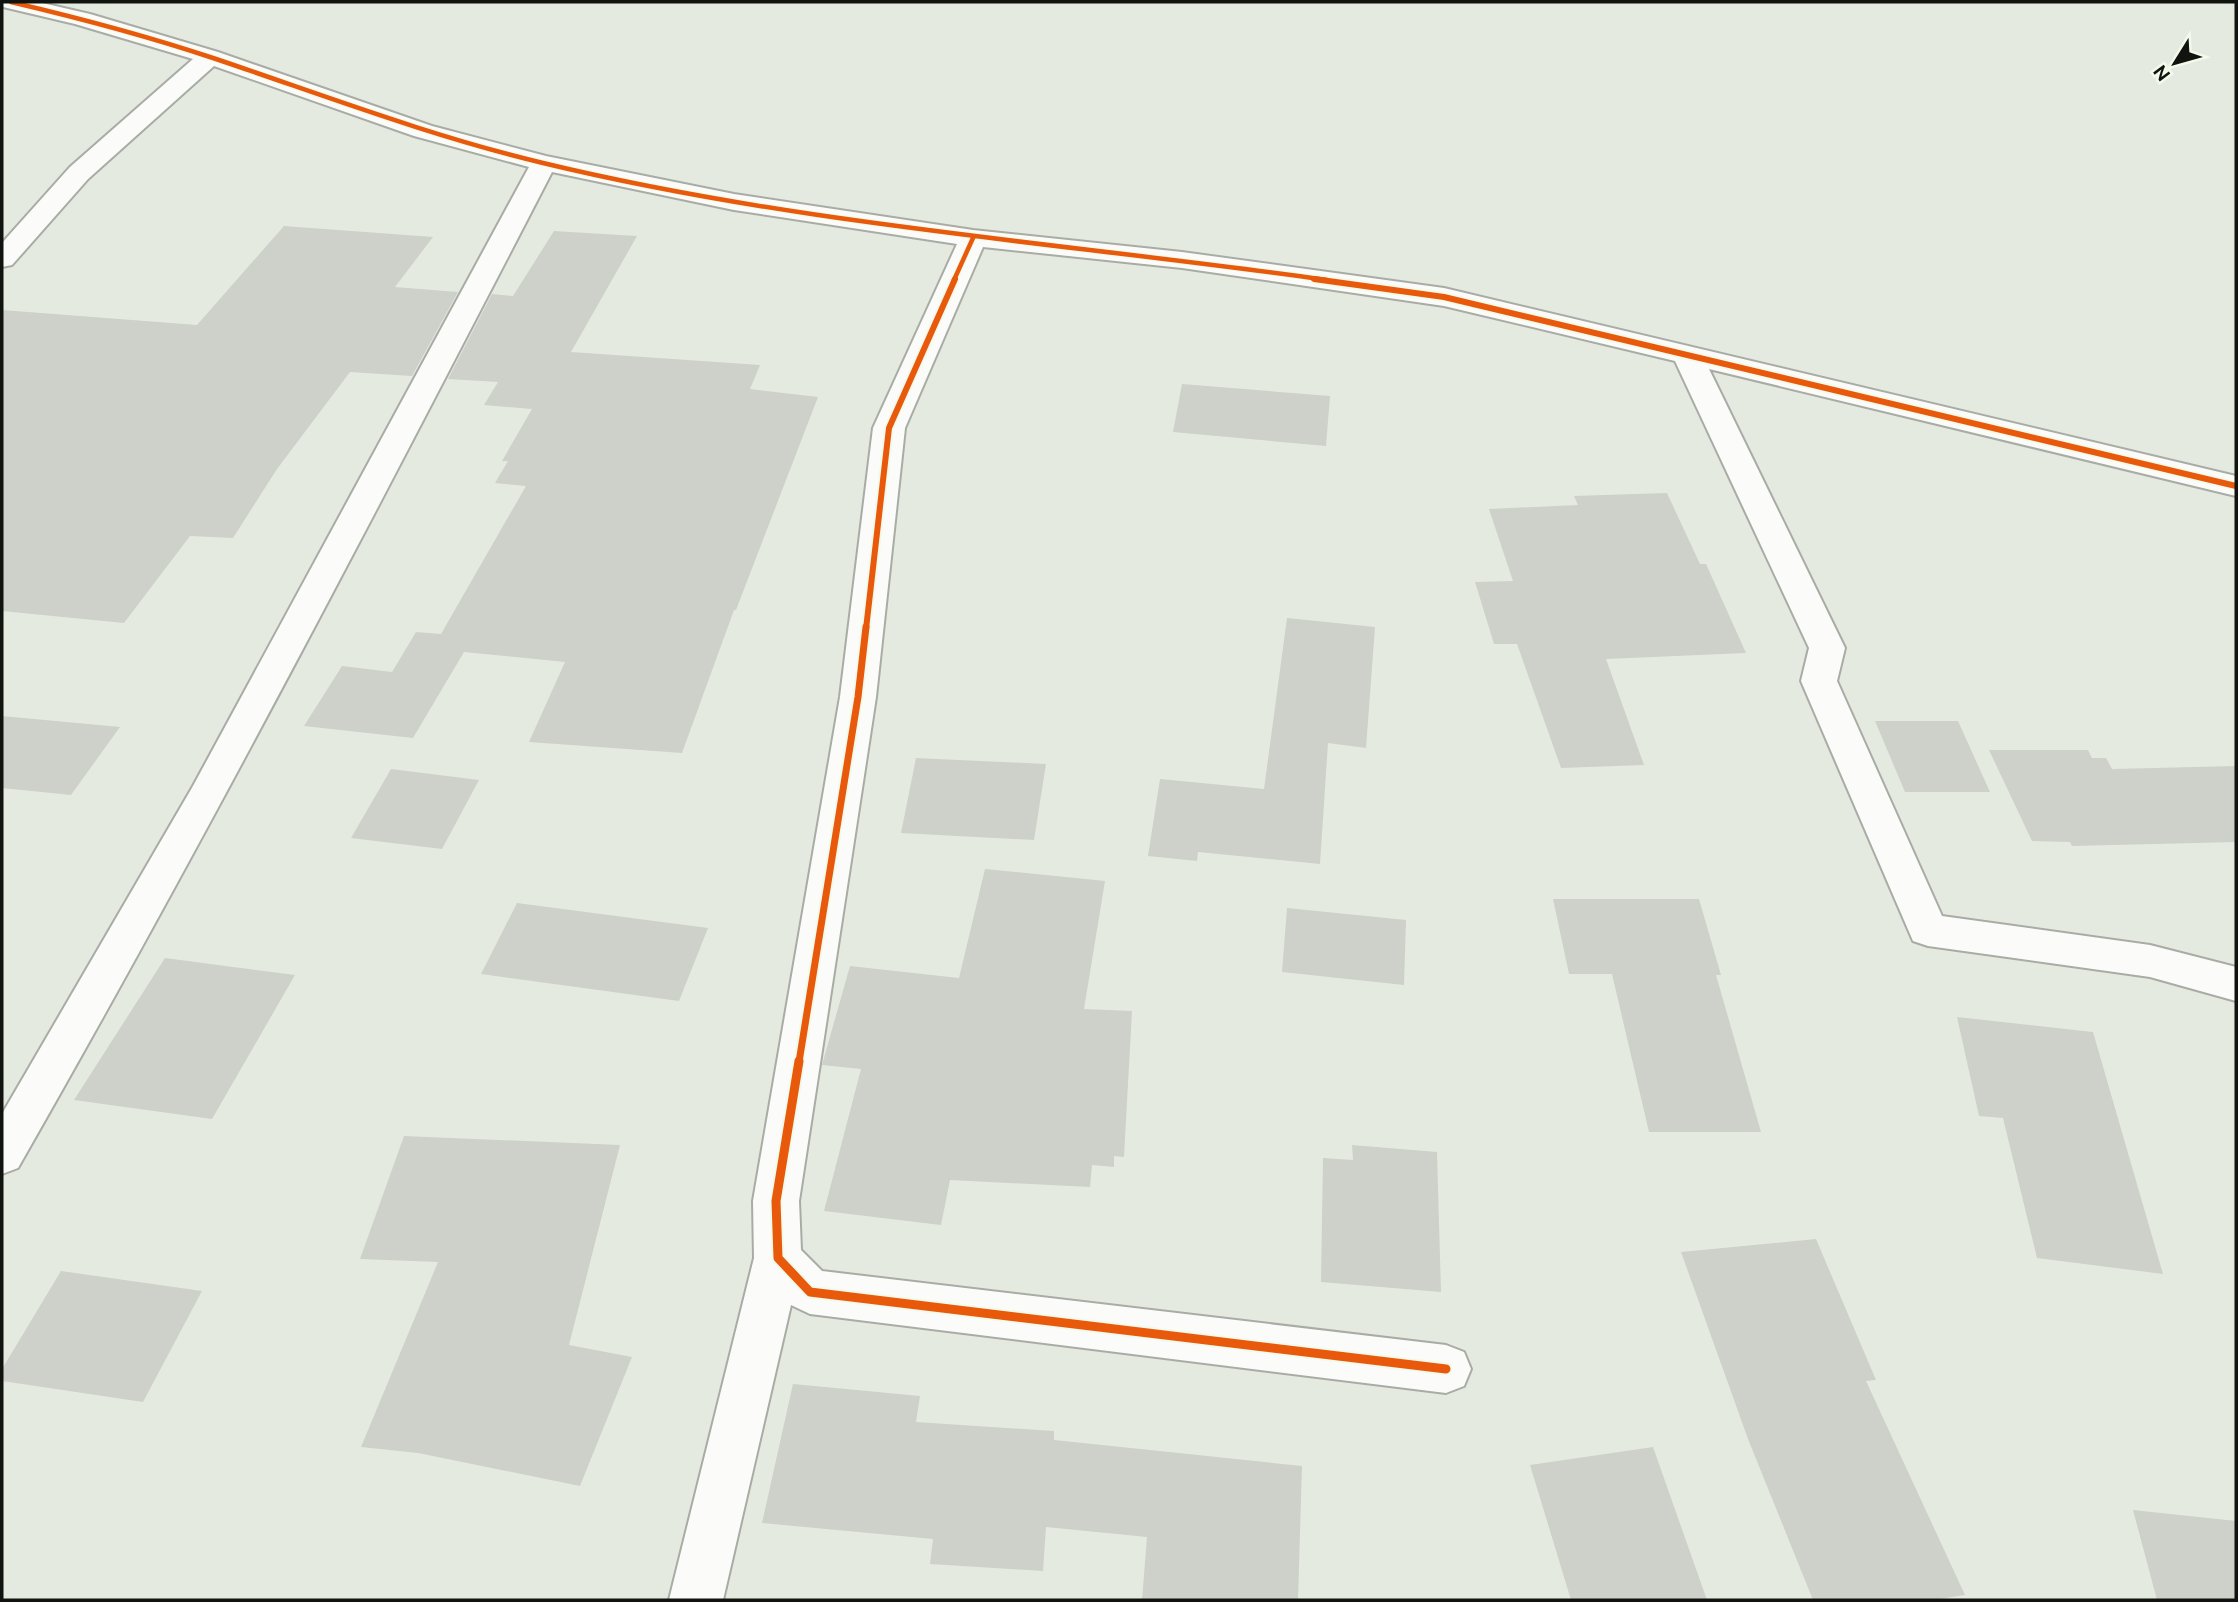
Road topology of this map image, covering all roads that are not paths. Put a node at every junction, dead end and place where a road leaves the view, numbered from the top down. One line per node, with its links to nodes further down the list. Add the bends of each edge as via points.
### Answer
1 (11, 2): 2 (street)
2 (209, 57): 3 (street, via 423,131); 5 (street, via 79,173)
3 (544, 163): 4 (street, via 734,202); 9 (street, via 116,960)
4 (973, 238): 6 (street, via 1182,260 1444,297); 10 (street, via 889,428 858,697 776,1201)
5 (2, 259)
6 (1687, 355): 7 (street); 8 (street, via 1827,648 1819,681 1928,930 2151,961)
7 (2236, 486)
8 (2236, 984)
9 (2, 1154)
10 (779, 1258): 11 (street, via 810,1292); 12 (street)
11 (1446, 1369)
12 (696, 1600)

